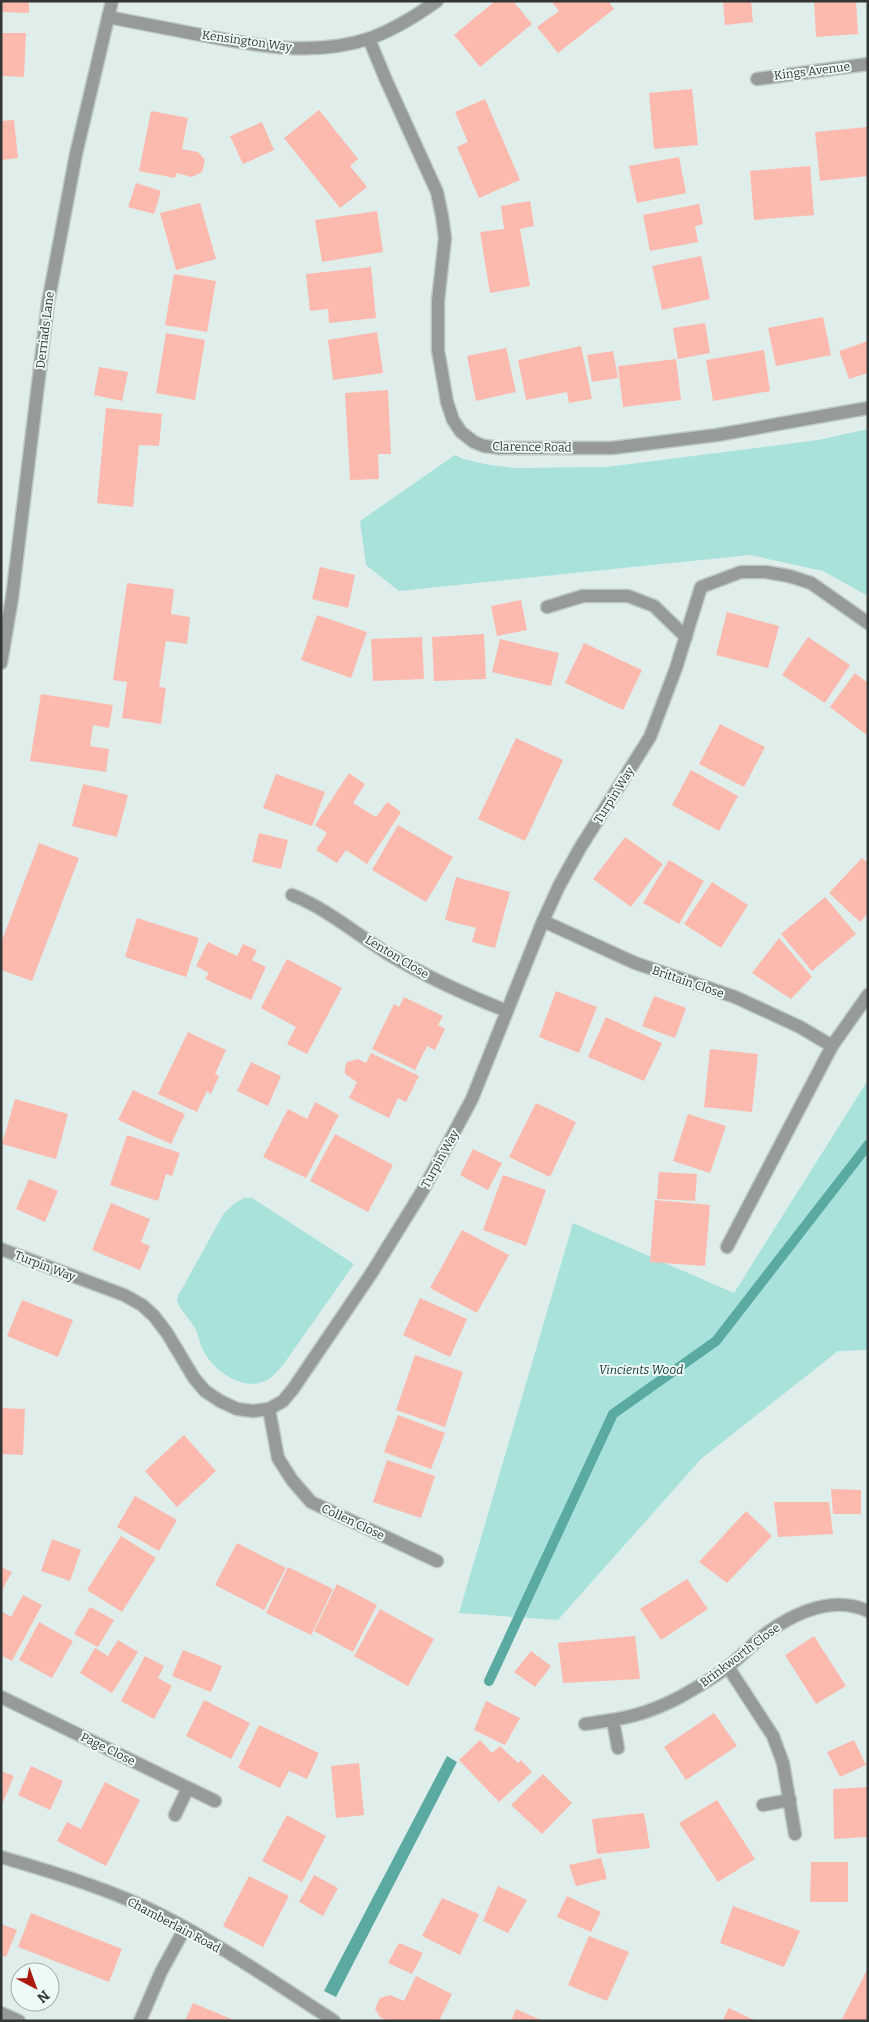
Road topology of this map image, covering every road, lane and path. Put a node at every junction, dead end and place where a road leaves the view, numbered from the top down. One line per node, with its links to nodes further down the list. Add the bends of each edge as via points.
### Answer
1 (112, 1): 3 (street, Derriads Lane)
2 (437, 1): 4 (street, Kensington Way, via 394,28)
3 (108, 17): 4 (street, Kensington Way, via 272,48 314,48); 11 (street, Derriads Lane, via 76,154 48,303)
4 (369, 38): 7 (street, Clarence Road, via 437,192 445,238 438,301 438,350 453,420 474,442 500,448 612,448 716,435)
5 (868, 64): 6 (street, Kings Avenue)
6 (757, 79)
7 (868, 408)
8 (547, 608): 10 (street, via 583,596 628,596 654,606)
9 (868, 623): 10 (street, Turpin Way, via 811,582 766,572 741,572 701,586)
10 (686, 637): 13 (street, Turpin Way, via 650,737 580,848)
11 (1, 663)
12 (292, 894): 15 (street, Lenton Close, via 429,977)
13 (543, 921): 15 (street, Turpin Way); 16 (street, Brittain Close, via 635,963 735,998 800,1027)
14 (868, 994): 16 (street)
15 (507, 1012): 19 (street, Turpin Way, via 472,1100 423,1190 304,1375 283,1401)
16 (832, 1046): 17 (street)
17 (727, 1247)
18 (1, 1249): 19 (street, Turpin Way, via 124,1295 142,1305 167,1333 205,1391 237,1409 253,1412)
19 (269, 1409): 20 (street, Collen Close, via 278,1458 311,1502)
20 (437, 1561)
21 (868, 1611): 22 (street, Brinkworth Close, via 841,1604 807,1610 771,1630)
22 (728, 1667): 24 (street, Brinkworth Close, via 653,1711); 28 (street, via 773,1736 783,1763)
23 (1, 1698): 27 (street, Page Close)
24 (613, 1720): 25 (street, Brinkworth Close); 26 (street)
25 (585, 1724)
26 (618, 1748)
27 (188, 1788): 29 (street, Page Close); 31 (street)
28 (790, 1800): 30 (street); 32 (street)
29 (216, 1801)
30 (763, 1805)
31 (175, 1815)
32 (795, 1834)
33 (1, 1857): 34 (street, Chamberlain Road, via 103,1890)
34 (185, 1928): 37 (street); 38 (street, Chamberlain Road)
35 (1, 2013): 36 (street)
36 (19, 2021)
37 (140, 2021)
38 (334, 2021)

